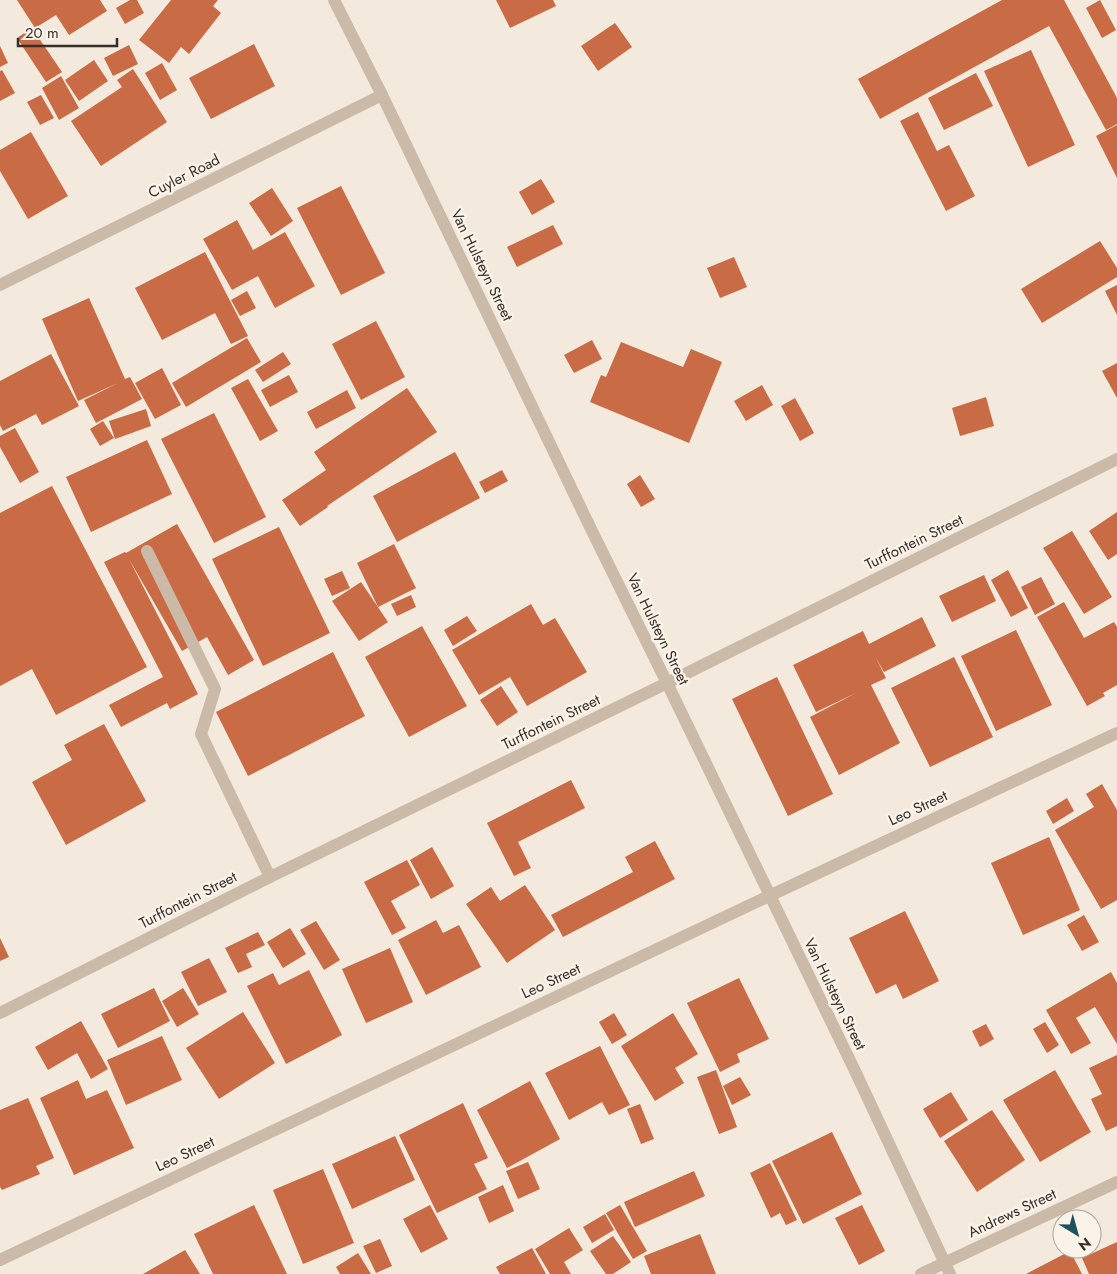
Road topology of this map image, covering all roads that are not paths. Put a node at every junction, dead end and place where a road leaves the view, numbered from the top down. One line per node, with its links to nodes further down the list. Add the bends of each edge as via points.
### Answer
1 (334, 0): 2 (street, Van Hulsteyn Street)
2 (382, 95): 3 (street, Cuyler Road); 6 (street, Van Hulsteyn Street)
3 (0, 285)
4 (1117, 459): 6 (street, Turffontein Street)
5 (148, 551): 8 (street, via 215,689 201,734)
6 (668, 683): 8 (street, Turffontein Street); 9 (street, Van Hulsteyn Street)
7 (1117, 733): 9 (street, Leo Street)
8 (270, 877): 10 (street, Turffontein Street)
9 (769, 896): 12 (street, Leo Street); 13 (street, Van Hulsteyn Street)
10 (0, 1013)
11 (1117, 1182): 13 (street, Andrews Street)
12 (0, 1260)
13 (948, 1268): 14 (street, Andrews Street)
14 (921, 1274)

